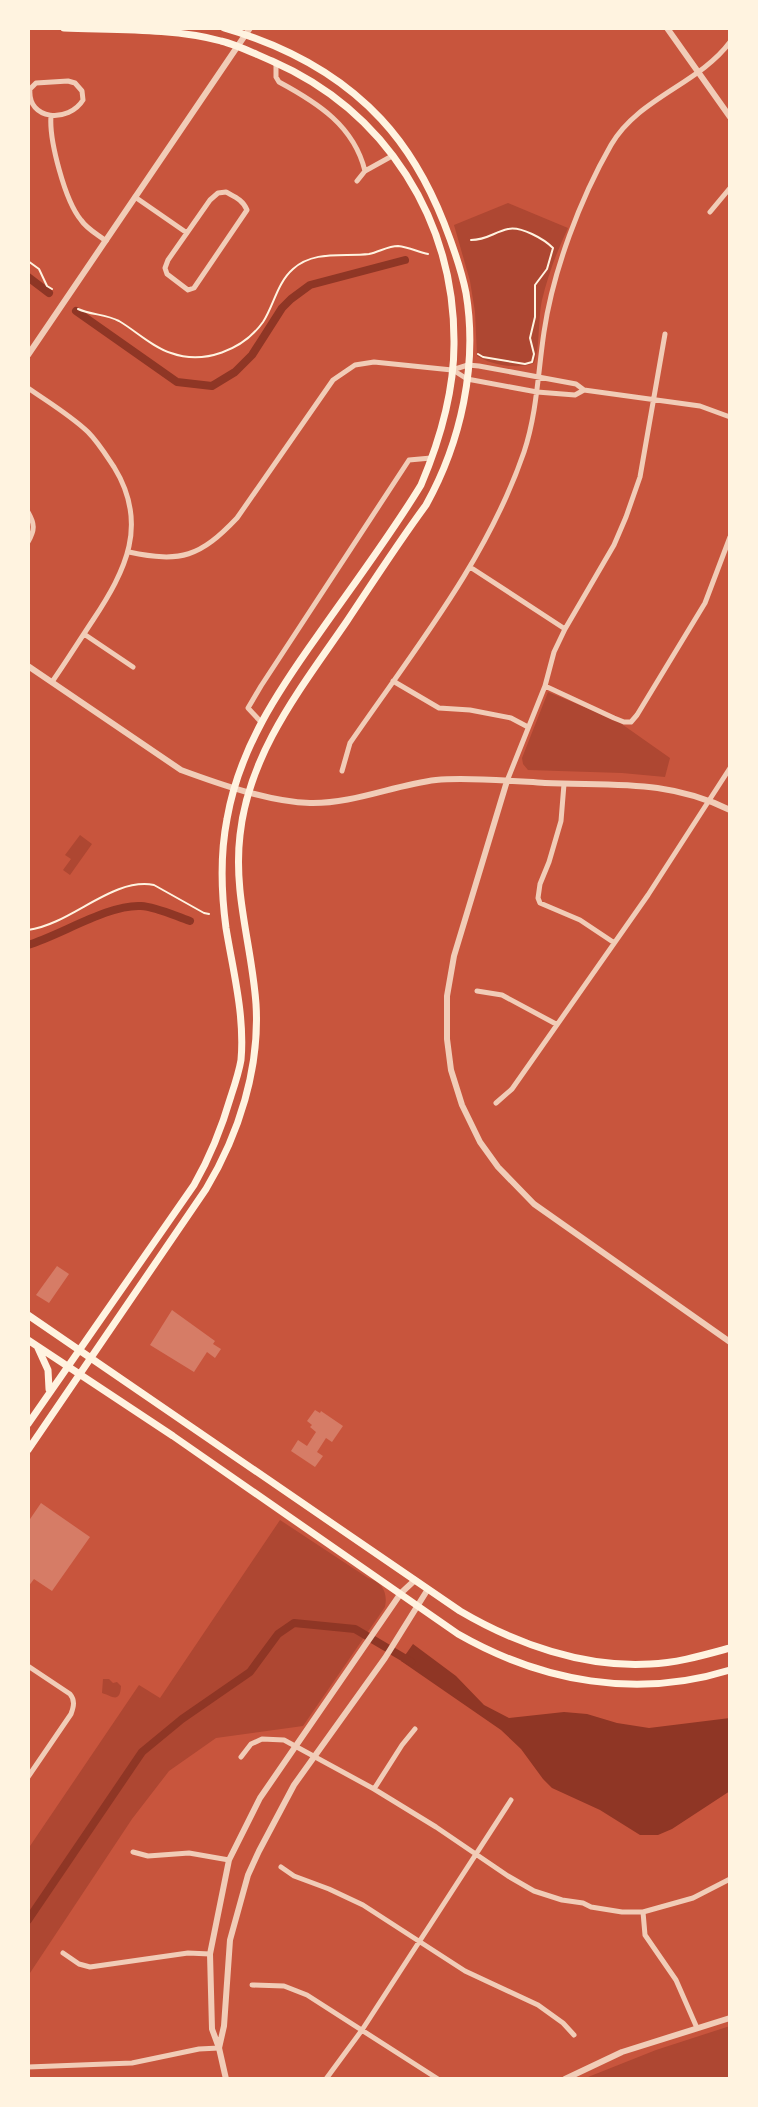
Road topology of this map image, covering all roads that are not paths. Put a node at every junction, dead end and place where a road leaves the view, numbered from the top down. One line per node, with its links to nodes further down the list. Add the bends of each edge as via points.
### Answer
1 (64, 28): 6 (main road, via 194,34)
2 (224, 28): 4 (main road)
3 (667, 28): 8 (street)
4 (248, 31): 6 (street); 21 (main road, via 328,74 380,118 406,150 437,205 458,259 466,295)
5 (730, 42): 8 (street)
6 (237, 46): 7 (main road); 15 (street)
7 (276, 63): 11 (main road, via 352,111); 12 (street, via 279,82 319,105 344,129)
8 (699, 71): 10 (street); 23 (street, via 629,122 613,141 562,256 543,334)
9 (51, 116): 9 (street, via 79,106 83,95 75,83 40,82 30,89 36,109); 18 (street, via 51,141 75,211)
10 (730, 117)
11 (393, 155): 12 (street); 22 (main road, via 436,233 445,262 454,312)
12 (365, 171): 13 (street)
13 (357, 181)
14 (730, 188): 16 (street)
15 (135, 197): 17 (street); 18 (street)
16 (710, 212)
17 (187, 233): 17 (street, via 165,268 188,290 243,217 245,204 218,193)
18 (106, 241): 20 (street)
19 (665, 334): 28 (street)
20 (28, 355)
21 (468, 365): 22 (street); 23 (street); 24 (main road)
22 (452, 370): 24 (street); 30 (main road, via 447,410); 36 (street, via 355,365 333,380 220,536 204,548 171,558)
23 (540, 376): 26 (street); 27 (street)
24 (467, 379): 27 (street); 33 (main road, via 447,459)
25 (28, 388): 36 (street, via 88,432 122,480 132,528)
26 (584, 390): 27 (street, via 575,395); 28 (street)
27 (537, 392): 37 (street, via 510,490)
28 (653, 399): 29 (street); 38 (street, via 640,477 626,517)
29 (730, 417)
30 (432, 457): 31 (main road); 47 (street, via 409,460 261,686 248,708)
31 (405, 510): 33 (main road); 40 (main road)
32 (28, 512): 35 (street, via 34,531)
33 (416, 519): 41 (main road)
34 (730, 537): 46 (street, via 700,612 631,722)
35 (28, 542)
36 (129, 552): 39 (street)
37 (470, 567): 38 (street); 44 (street)
38 (565, 629): 46 (street)
39 (84, 634): 43 (street); 45 (street)
40 (316, 637): 41 (main road); 47 (main road)
41 (329, 647): 54 (main road, via 276,726)
42 (28, 666): 45 (street)
43 (133, 667)
44 (393, 681): 48 (street, via 439,708 511,718); 50 (street, via 350,743)
45 (52, 682): 53 (street, via 181,770)
46 (545, 686): 48 (street)
47 (261, 723): 53 (main road)
48 (528, 727): 51 (street)
49 (730, 768): 55 (street)
50 (342, 771)
51 (507, 781): 52 (street); 54 (street, via 439,780 328,803 279,800); 69 (street, via 454,956 447,996 451,1070 462,1105 498,1167 534,1204)
52 (564, 784): 55 (street, via 658,786); 57 (street, via 561,821 538,898)
53 (235, 788): 54 (street); 60 (main road, via 221,875 239,1002)
54 (249, 791): 61 (main road, via 239,836 239,898 256,1005)
55 (708, 801): 56 (street); 57 (street)
56 (730, 810)
57 (613, 942): 59 (street)
58 (477, 991): 59 (street, via 502,995)
59 (556, 1024): 64 (street, via 512,1089)
60 (240, 1064): 61 (main road); 62 (main road)
61 (252, 1066): 63 (main road)
62 (237, 1077): 63 (main road); 65 (main road, via 211,1151)
63 (249, 1078): 66 (main road, via 224,1157)
64 (496, 1103)
65 (181, 1204): 66 (main road); 71 (main road)
66 (191, 1212): 72 (main road)
67 (28, 1315): 71 (main road)
68 (28, 1340): 70 (main road)
69 (730, 1342)
70 (37, 1346): 73 (main road); 75 (main road, via 48,1370)
71 (78, 1350): 72 (main road); 73 (main road)
72 (91, 1359): 74 (main road); 78 (main road)
73 (67, 1367): 74 (main road); 75 (main road)
74 (80, 1375): 77 (main road); 79 (main road)
75 (48, 1393): 76 (main road)
76 (28, 1424)
77 (28, 1450)
78 (244, 1463): 79 (main road); 80 (main road)
79 (234, 1479): 82 (main road)
80 (415, 1580): 81 (main road); 82 (street)
81 (428, 1589): 83 (street); 84 (main road, via 500,1632 588,1659 652,1664)
82 (401, 1593): 83 (main road); 88 (street)
83 (418, 1605): 86 (main road, via 480,1646 532,1668 580,1680 665,1685); 90 (street)
84 (730, 1648)
85 (28, 1666): 91 (street, via 70,1694 74,1706)
86 (730, 1670)
87 (415, 1729): 92 (street)
88 (295, 1746): 89 (street, via 262,1739); 90 (street); 96 (street, via 260,1798)
89 (241, 1757)
90 (314, 1757): 92 (street); 108 (street, via 276,1816 248,1875 230,1940)
91 (28, 1777)
92 (374, 1789): 95 (street)
93 (511, 1800): 95 (street)
94 (133, 1852): 96 (street)
95 (477, 1854): 99 (street, via 534,1891 591,1907); 100 (street)
96 (229, 1860): 102 (street)
97 (281, 1867): 100 (street, via 363,1905)
98 (730, 1879): 99 (street, via 700,1895)
99 (643, 1912): 105 (street, via 645,1935 676,1980)
100 (420, 1942): 106 (street); 107 (street, via 465,1971 538,2005)
101 (63, 1953): 102 (street, via 90,1967)
102 (210, 1954): 108 (street, via 212,2029)
103 (252, 1985): 106 (street, via 284,1986 307,1995)
104 (730, 2018): 105 (street)
105 (697, 2028): 113 (street, via 622,2052)
106 (362, 2030): 111 (street); 112 (street)
107 (574, 2035)
108 (219, 2048): 109 (street, via 132,2063); 110 (street)
109 (28, 2067)
110 (226, 2079)
111 (326, 2079)
112 (438, 2079)
113 (565, 2079)

